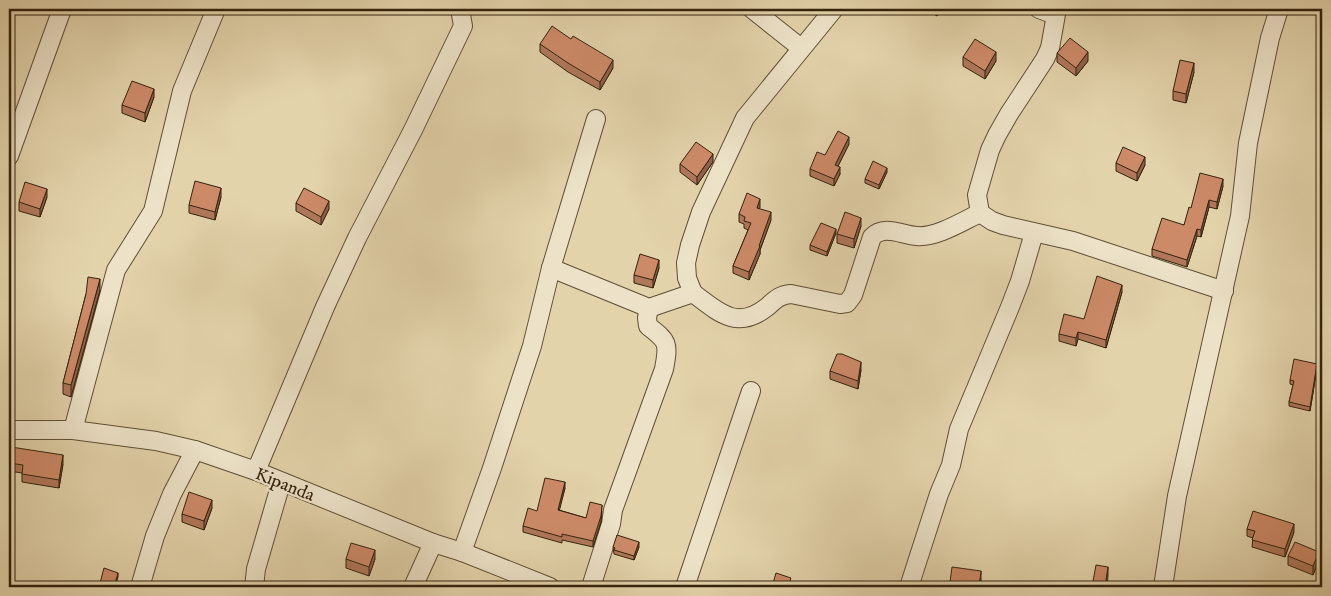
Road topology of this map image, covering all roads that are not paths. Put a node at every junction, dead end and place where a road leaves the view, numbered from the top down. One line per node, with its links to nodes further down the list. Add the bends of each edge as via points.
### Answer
1 (62, 9): 10 (street)
2 (216, 9): 19 (street, via 182,91 153,211 116,270)
3 (460, 9): 21 (street, via 463,26 414,130 357,238)
4 (752, 9): 8 (street)
5 (834, 9): 8 (street)
6 (1279, 9): 14 (street, via 1248,143 1240,216)
7 (1050, 11): 11 (street, via 1050,48 990,150 977,195)
8 (801, 48): 15 (street, via 745,118 701,212 686,263)
9 (596, 120): 13 (street)
10 (9, 156)
11 (980, 213): 12 (street); 15 (street, via 942,231 919,237 884,230 877,232 872,237 853,295 847,303 782,295 756,314 728,317)
12 (1034, 233): 14 (street, via 1073,241); 31 (street, via 1020,281 959,429 951,465)
13 (551, 268): 16 (street); 24 (street, via 532,346)
14 (1224, 291): 32 (street, via 1177,496)
15 (693, 293): 16 (street)
16 (649, 308): 29 (street, via 648,326 664,338 667,345 664,369 613,510)
17 (751, 391): 30 (street)
18 (9, 430): 19 (street, Kipanda)
19 (73, 430): 20 (street, Kipanda, via 156,441)
20 (195, 450): 21 (street, Kipanda); 25 (street, via 155,536)
21 (256, 471): 22 (street, Kipanda)
22 (281, 483): 23 (street, Kipanda); 26 (street, via 256,569)
23 (433, 543): 24 (street, Kipanda); 27 (street)
24 (462, 552): 28 (street, Kipanda)
25 (140, 587)
26 (254, 587)
27 (413, 587)
28 (550, 587)
29 (591, 587)
30 (685, 587)
31 (910, 587)
32 (1163, 587)

